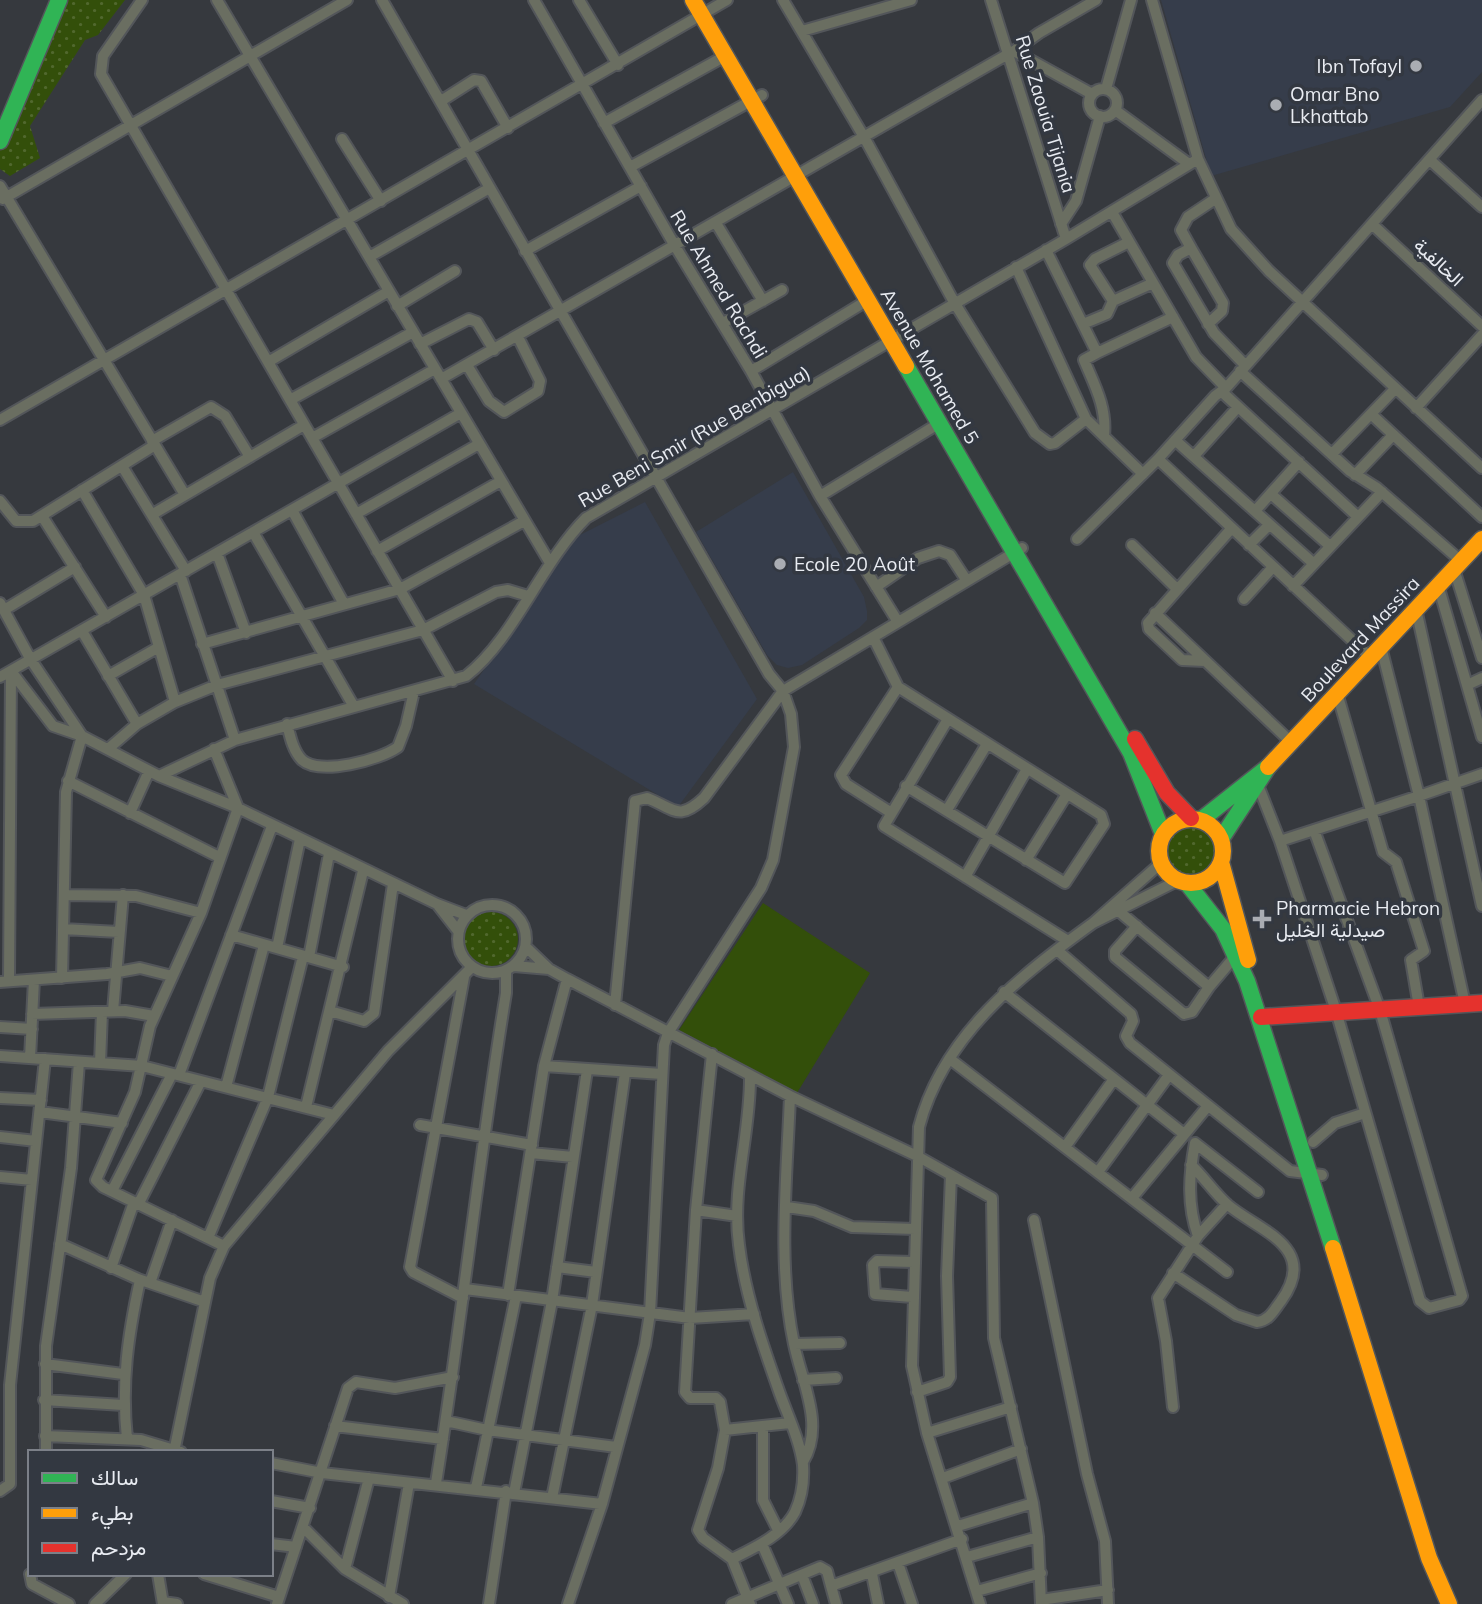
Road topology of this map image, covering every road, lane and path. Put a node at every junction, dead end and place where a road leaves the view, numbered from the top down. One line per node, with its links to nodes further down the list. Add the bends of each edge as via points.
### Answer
1 (59, 0): 34 (main road)
2 (142, 0): 30 (street, via 100,67)
3 (217, 0): 19 (street)
4 (346, 0): 19 (street)
5 (382, 0): 26 (street)
6 (534, 0): 21 (street, Rue Ahmed Rachdi)
7 (579, 0): 20 (street)
8 (727, 0): 15 (street)
9 (783, 0): 16 (street)
10 (911, 0): 16 (street)
11 (992, 0): 17 (street, Rue Zaouia Tijania)
12 (1096, 0): 17 (street)
13 (1131, 0): 22 (street)
14 (1152, 0): 37 (street)
15 (703, 6): 18 (main road, Avenue Mohamed 5); 20 (street); 24 (main road, Avenue Mohamed 5)
16 (802, 32): 32 (street)
17 (1012, 52): 23 (street); 32 (street); 50 (street, Rue Zaouia Tijania)
18 (727, 55): 24 (main road, Avenue Mohamed 5); 29 (street)
19 (251, 58): 30 (street); 48 (street)
20 (618, 65): 21 (street)
21 (583, 84): 29 (street, Rue Ahmed Rachdi); 31 (street)
22 (1106, 89): 23 (street); 27 (street, via 1117,99)
23 (1092, 94): 28 (street, via 1089,105)
24 (758, 97): 38 (street); 39 (main road, Avenue Mohamed 5)
25 (1482, 100): 36 (street)
26 (441, 101): 31 (street, via 474,80 481,81); 35 (street)
27 (1115, 110): 28 (street); 37 (street)
28 (1100, 116): 50 (street, via 1076,201)
29 (604, 123): 38 (street, Rue Ahmed Rachdi)
30 (130, 125): 43 (street); 62 (street)
31 (508, 128): 35 (street)
32 (864, 137): 39 (street); 69 (street)
33 (342, 139): 45 (street)
34 (0, 141)
35 (470, 150): 42 (street); 45 (street)
36 (1430, 160): 46 (street); 51 (street)
37 (1193, 161): 44 (street); 47 (street, Rue Beni Smir (Rue Benbigua))
38 (630, 167): 41 (street, Rue Ahmed Rachdi)
39 (800, 174): 49 (street); 65 (main road, Avenue Mohamed 5); 80 (main road, Avenue Mohamed 5)
40 (0, 186): 43 (street)
41 (641, 186): 54 (street, Rue Ahmed Rachdi); 57 (street)
42 (488, 189): 57 (street); 58 (street)
43 (3, 198): 84 (street)
44 (1215, 199): 55 (street, via 1181,226); 68 (street, via 1249,252)
45 (381, 201): 48 (street)
46 (1482, 207)
47 (1112, 212): 52 (street, Rue Beni Smir (Rue Benbigua)); 53 (street)
48 (347, 220): 58 (street); 62 (street)
49 (716, 223): 54 (street); 66 (street)
50 (1061, 224): 52 (street, Rue Zaouia Tijania)
51 (1373, 225): 68 (street); 76 (street, الخالفية)
52 (1066, 240): 56 (street, Rue Beni Smir (Rue Benbigua))
53 (1129, 242): 61 (street); 67 (street, via 1090,265)
54 (675, 246): 71 (street); 73 (street, Rue Ahmed Rachdi)
55 (1191, 248): 75 (street, via 1223,303 1222,311); 75 (street, via 1173,263)
56 (1046, 250): 59 (street, Rue Beni Smir (Rue Benbigua)); 74 (street)
57 (525, 251): 71 (street)
58 (369, 257): 64 (street)
59 (1016, 267): 69 (street, Rue Beni Smir (Rue Benbigua)); 89 (street)
60 (456, 271): 70 (street)
61 (1153, 283): 67 (street); 72 (street)
62 (226, 290): 84 (street); 86 (street)
63 (782, 290): 66 (street)
64 (389, 291): 70 (street); 86 (street)
65 (868, 300): 80 (main road, Avenue Mohamed 5); 90 (street)
66 (763, 301): 73 (street)
67 (1113, 301): 74 (street, via 1107,314)
68 (1302, 301): 88 (street); 92 (street)
69 (954, 302): 80 (street, Rue Beni Smir (Rue Benbigua)); 100 (street, via 1035,433 1055,443)
70 (397, 306): 77 (street)
71 (561, 313): 79 (street); 119 (street)
72 (1173, 317): 83 (street); 93 (street)
73 (723, 323): 90 (street, Rue Ahmed Rachdi)
74 (1083, 324): 83 (street)
75 (1208, 324): 88 (street)
76 (1482, 326)
77 (413, 332): 81 (street); 94 (street)
78 (1482, 335): 96 (street)
79 (518, 337): 82 (street); 87 (street, via 540,381 538,391 511,409 504,412 493,406)
80 (896, 338): 97 (street, Rue Beni Smir (Rue Benbigua)); 102 (main road, Avenue Mohamed 5); 144 (main road, Avenue Mohamed 5)
81 (420, 344): 82 (street, via 472,319); 91 (street)
82 (494, 350): 87 (street)
83 (1097, 353): 85 (street)
84 (102, 359): 101 (street); 108 (street)
85 (1084, 360): 89 (street); 105 (street, via 1102,402)
86 (268, 362): 94 (street)
87 (467, 365): 91 (street)
88 (1242, 368): 93 (street); 110 (street)
89 (1063, 370): 100 (street)
90 (751, 371): 97 (street, Rue Ahmed Rachdi)
91 (438, 374): 98 (street); 106 (street)
92 (1395, 389): 96 (street); 99 (street)
93 (1224, 390): 95 (street); 107 (street)
94 (290, 400): 103 (street)
95 (1237, 407): 111 (street); 114 (street)
96 (1416, 408): 116 (street)
97 (772, 412): 119 (street, Rue Beni Smir (Rue Benbigua)); 126 (street, Rue Ahmed Rachdi)
98 (461, 414): 109 (street); 121 (street)
99 (1371, 414): 104 (street); 110 (street)
100 (1086, 419): 105 (street)
101 (0, 420)
102 (938, 424): 126 (street); 144 (main road, Avenue Mohamed 5)
103 (304, 425): 106 (street); 112 (street)
104 (1393, 435): 118 (street); 134 (street)
105 (1104, 436): 117 (street)
106 (312, 438): 121 (street)
107 (1175, 440): 111 (street); 113 (street)
108 (154, 443): 112 (street, via 211,407 226,416); 115 (street); 125 (street)
109 (479, 444): 120 (street); 131 (street)
110 (1332, 454): 118 (street)
111 (1194, 456): 129 (street)
112 (250, 457): 125 (street)
113 (1158, 459): 117 (street); 137 (street)
114 (1298, 462): 124 (street); 133 (street)
115 (122, 466): 122 (street); 130 (street)
116 (1482, 468)
117 (1143, 474): 139 (street)
118 (1355, 475): 123 (street)
119 (656, 477): 148 (street, Rue Beni Smir (Rue Benbigua), via 586,517); 189 (street)
120 (501, 481): 135 (street); 145 (street)
121 (338, 484): 128 (street); 131 (street)
122 (82, 490): 132 (street); 159 (street)
123 (1382, 492): 133 (street); 149 (street)
124 (1271, 494): 129 (street); 143 (street)
125 (185, 495): 130 (street)
126 (820, 496): 156 (street, Rue Ahmed Rachdi)
127 (0, 501): 132 (street, via 16,521)
128 (292, 510): 138 (street); 162 (street)
129 (1255, 511): 136 (street)
130 (153, 514): 152 (street)
131 (356, 514): 145 (street)
132 (42, 516): 150 (street)
133 (1357, 516): 143 (street)
134 (1482, 517)
135 (524, 521): 148 (street); 157 (street)
136 (1269, 524): 142 (street); 147 (street)
137 (1231, 529): 142 (street); 158 (street)
138 (253, 533): 146 (street); 167 (street)
139 (1077, 539)
140 (1482, 540): 149 (main road, Boulevard Massira)
141 (1132, 545): 158 (street)
142 (1249, 545): 151 (street)
143 (1329, 546): 147 (street)
144 (1018, 550): 153 (street); 203 (main road, Avenue Mohamed 5)
145 (377, 551): 157 (street)
146 (216, 554): 152 (street); 171 (street)
147 (1313, 563): 155 (street)
148 (550, 564): 160 (street, Rue Beni Smir (Rue Benbigua))
149 (1458, 565): 154 (main road, Boulevard Massira); 177 (street)
150 (75, 567): 163 (street); 166 (street)
151 (1273, 567): 155 (street); 161 (street)
152 (183, 573): 159 (street); 173 (street)
153 (967, 581): 156 (street, via 950,555 939,551 918,558); 168 (street)
154 (1438, 585): 164 (main road, Boulevard Massira); 186 (street)
155 (1293, 586): 175 (street)
156 (876, 587): 168 (street, Rue Ahmed Rachdi)
157 (400, 589): 162 (street); 169 (street)
158 (1177, 589): 165 (street)
159 (144, 595): 166 (street); 174 (street)
160 (527, 596): 169 (street, via 509,590 496,592); 184 (street, Rue Beni Smir (Rue Benbigua), via 478,667)
161 (1244, 599)
162 (344, 604): 167 (street)
163 (2, 606): 178 (street)
164 (1416, 610): 175 (main road, Boulevard Massira); 209 (street)
165 (1155, 613): 179 (street); 179 (street, via 1149,629 1176,656 1188,662)
166 (106, 617): 170 (street)
167 (303, 618): 171 (street); 176 (street)
168 (898, 622): 172 (street)
169 (423, 630): 176 (street); 184 (street)
170 (82, 631): 178 (street); 181 (street)
171 (246, 633): 173 (street)
172 (873, 637): 187 (street); 189 (street)
173 (202, 644): 185 (street)
174 (159, 647): 181 (street); 191 (street)
175 (1376, 653): 190 (main road, Boulevard Massira); 212 (street)
176 (324, 656): 185 (street); 192 (street)
177 (1482, 658)
178 (31, 660): 180 (street); 196 (street)
179 (1205, 661): 199 (street)
180 (11, 671): 182 (street); 196 (street, via 53,726); 264 (street)
181 (108, 676): 194 (street)
182 (0, 677)
183 (1482, 678): 186 (street)
184 (453, 681): 188 (street, Rue Beni Smir (Rue Benbigua))
185 (217, 685): 191 (street); 198 (street)
186 (1467, 685): 197 (street)
187 (898, 687): 193 (street); 215 (street, via 841,775 846,784)
188 (414, 691): 192 (street, Rue Beni Smir (Rue Benbigua)); 195 (street, via 398,747 379,757 323,768 309,765 296,752)
189 (783, 691): 269 (street, via 691,809 675,812 647,797 635,801); 280 (street, via 794,747 774,860 761,888)
190 (1337, 693): 199 (main road, Boulevard Massira); 216 (street)
191 (174, 702): 194 (street)
192 (353, 705): 195 (street, Rue Beni Smir (Rue Benbigua))
193 (948, 719): 200 (street); 210 (street)
194 (137, 724): 201 (street)
195 (287, 724): 198 (street, Rue Beni Smir (Rue Benbigua))
196 (82, 736): 201 (street); 208 (street)
197 (1482, 737)
198 (235, 740): 202 (street, Rue Beni Smir (Rue Benbigua))
199 (1292, 743): 207 (main road, Boulevard Massira)
200 (987, 744): 204 (street); 214 (street)
201 (107, 749): 205 (street)
202 (214, 749): 205 (street, Rue Beni Smir (Rue Benbigua)); 213 (street)
203 (1135, 751): 218 (main road, via 1167,793); 221 (main road)
204 (1027, 769): 211 (street); 222 (street)
205 (154, 773): 213 (street); 217 (street)
206 (1482, 774): 209 (street)
207 (1256, 780): 218 (main road); 224 (main road); 225 (street)
208 (68, 781): 217 (street); 235 (street)
209 (1455, 783): 212 (street); 238 (street)
210 (906, 786): 214 (street); 215 (street)
211 (1066, 794): 228 (street); 228 (street, via 1104,819 1104,824 1065,883)
212 (1419, 796): 216 (street); 268 (street)
213 (238, 808): 219 (street); 227 (street)
214 (947, 810): 222 (street)
215 (890, 812): 232 (street, via 887,829)
216 (1372, 812): 220 (street); 270 (street, via 1383,852 1396,862 1424,951 1411,960)
217 (130, 813): 227 (street)
218 (1196, 819): 221 (main road, via 1175,822); 224 (main road, via 1217,831)
219 (272, 826): 223 (street); 246 (street)
220 (1314, 830): 225 (street); 271 (street)
221 (1163, 834): 230 (main road)
222 (988, 835): 228 (street); 232 (street)
223 (300, 839): 226 (street); 250 (street)
224 (1221, 839): 229 (main road)
225 (1280, 841): 274 (street)
226 (330, 854): 231 (street); 253 (street)
227 (219, 857): 240 (street)
228 (1026, 860)
229 (1221, 862): 233 (main road, via 1204,880); 252 (main road)
230 (1161, 863): 233 (main road); 239 (street)
231 (363, 871): 234 (street); 254 (street)
232 (965, 877): 247 (street)
233 (1183, 882): 239 (street); 252 (main road, via 1216,914)
234 (393, 884): 237 (street); 273 (street, via 374,1013 364,1021)
235 (64, 895): 236 (street); 243 (street)
236 (123, 895): 240 (street); 245 (street)
237 (437, 904): 241 (street); 244 (street)
238 (1482, 905)
239 (1115, 908): 242 (street); 247 (street)
240 (201, 914): 259 (street)
241 (466, 915): 244 (street); 249 (street, via 484,905 507,908 523,924)
242 (1137, 926): 265 (street); 265 (street, via 1114,954 1160,998 1189,1014)
243 (63, 929): 245 (street); 261 (street)
244 (458, 931): 255 (street, via 459,951)
245 (119, 932): 258 (street)
246 (231, 935): 248 (street); 292 (street)
247 (1068, 941): 251 (street)
248 (264, 945): 250 (street); 298 (street)
249 (526, 947): 256 (street); 257 (street)
250 (277, 948): 253 (street)
251 (1057, 950): 266 (street); 295 (street, via 1131,1014 1128,1040)
252 (1241, 951): 265 (street); 277 (main road)
253 (306, 956): 254 (street); 300 (street)
254 (342, 967): 273 (street)
255 (472, 967): 256 (street, via 494,974); 260 (street)
256 (510, 968): 257 (street); 314 (street)
257 (549, 969): 262 (street)
258 (115, 973): 259 (street, via 140,968); 261 (street); 272 (street)
259 (172, 976): 276 (street)
260 (464, 977): 307 (street, via 388,1051); 311 (street)
261 (62, 978): 263 (street)
262 (567, 979): 269 (street); 289 (street)
263 (34, 980): 264 (street); 275 (street)
264 (5, 981)
265 (1209, 987)
266 (1004, 992): 285 (street); 296 (street)
267 (1482, 1003): 268 (main road)
268 (1465, 1004): 270 (main road)
269 (615, 1005): 280 (street)
270 (1419, 1007): 271 (main road)
271 (1380, 1010): 274 (main road); 306 (street, via 1462,1299 1429,1308 1420,1301)
272 (107, 1011): 275 (street); 276 (street); 287 (street)
273 (330, 1011): 304 (street)
274 (1336, 1012): 277 (main road); 306 (street)
275 (32, 1014): 279 (street)
276 (154, 1016): 288 (street)
277 (1265, 1017): 316 (main road); 324 (main road)
278 (0, 1027): 279 (street)
279 (32, 1029): 283 (street)
280 (668, 1032): 281 (street); 293 (street)
281 (712, 1054): 294 (street); 333 (street)
282 (0, 1056): 283 (street)
283 (30, 1058): 284 (street)
284 (45, 1059): 286 (street); 303 (street)
285 (950, 1059): 317 (street); 319 (street, via 923,1108)
286 (79, 1062): 287 (street); 308 (street)
287 (100, 1063): 288 (street)
288 (142, 1066): 292 (street); 309 (street)
289 (544, 1066): 290 (street); 318 (street)
290 (587, 1070): 291 (street); 320 (street)
291 (625, 1073): 293 (street); 345 (street)
292 (175, 1074): 297 (street); 327 (street)
293 (662, 1074): 355 (street)
294 (750, 1075): 299 (street); 334 (street, via 751,1103)
295 (1169, 1075): 302 (street); 305 (street)
296 (1114, 1079): 302 (street); 317 (street)
297 (201, 1081): 298 (street); 330 (street)
298 (226, 1087): 300 (street)
299 (790, 1096): 319 (street); 332 (street)
300 (268, 1097): 304 (street); 338 (street)
301 (0, 1098): 303 (street)
302 (1147, 1105): 312 (street); 322 (street)
303 (40, 1106): 308 (street); 315 (street)
304 (306, 1107): 307 (street)
305 (1207, 1107): 312 (street); 324 (street, via 1290,1171)
306 (1365, 1113): 316 (street, via 1335,1123)
307 (334, 1115): 341 (street)
308 (75, 1118): 309 (street); 340 (street)
309 (122, 1123): 327 (street, via 96,1180)
310 (420, 1125): 311 (street)
311 (438, 1129): 314 (street); 349 (street, via 410,1267)
312 (1184, 1134): 329 (street)
313 (0, 1137): 315 (street)
314 (482, 1137): 318 (street); 349 (street)
315 (36, 1141): 326 (street)
316 (1312, 1142): 324 (main road)
317 (1065, 1147): 322 (street)
318 (531, 1149): 320 (street); 350 (street)
319 (917, 1156): 323 (street); 337 (street)
320 (573, 1157): 343 (street)
321 (1191, 1165): 328 (street, via 1195,1143); 331 (street); 339 (street)
322 (1098, 1172): 329 (street)
323 (951, 1175): 365 (street, via 947,1248 950,1377); 368 (street, via 992,1198 994,1338)
324 (1317, 1175): 444 (main road)
325 (0, 1177): 326 (street)
326 (32, 1180): 395 (street, via 10,1385 10,1484)
327 (112, 1191): 330 (street)
328 (1258, 1192)
329 (1132, 1198): 339 (street)
330 (136, 1203): 335 (street); 344 (street)
331 (1227, 1204): 339 (street); 347 (street, via 1275,1234 1290,1255 1292,1276 1271,1315 1263,1322 1246,1320)
332 (787, 1207): 337 (street, via 814,1211 852,1227); 359 (street, via 788,1306)
333 (696, 1210): 334 (street); 357 (street)
334 (737, 1216): 356 (street)
335 (172, 1220): 338 (street); 348 (street)
336 (1034, 1220): 423 (street, via 1105,1541)
337 (915, 1229): 342 (street)
338 (208, 1238): 341 (street)
339 (1195, 1241): 346 (street); 347 (street)
340 (60, 1244): 344 (street); 360 (street)
341 (225, 1246): 353 (street)
342 (914, 1262): 351 (street); 351 (street, via 877,1261 873,1265 875,1294)
343 (557, 1267): 345 (street); 352 (street)
344 (111, 1268): 348 (street)
345 (596, 1272): 354 (street)
346 (1227, 1272)
347 (1173, 1273): 369 (street, via 1158,1298)
348 (145, 1282): 353 (street); 361 (street, via 129,1324)
349 (464, 1293): 350 (street); 362 (street)
350 (512, 1296): 352 (street); 374 (street)
351 (912, 1297): 365 (street, via 912,1366)
352 (552, 1301): 354 (street); 377 (street)
353 (205, 1302): 385 (street)
354 (592, 1306): 355 (street); 381 (street)
355 (650, 1313): 357 (street); 382 (street)
356 (754, 1314): 357 (street); 371 (street)
357 (690, 1318): 375 (street, via 685,1392 690,1398 716,1398)
358 (840, 1343): 359 (street)
359 (794, 1344): 364 (street)
360 (45, 1364): 361 (street); 366 (street)
361 (123, 1374): 367 (street)
362 (453, 1377): 370 (street); 372 (street, via 395,1388 352,1383)
363 (836, 1378): 364 (street)
364 (803, 1380): 387 (street, via 814,1426)
365 (917, 1392): 376 (street)
366 (44, 1400): 367 (street); 378 (street)
367 (123, 1405): 379 (street)
368 (1011, 1407): 376 (street); 386 (street)
369 (1173, 1407)
370 (446, 1421): 374 (street); 380 (street)
371 (790, 1423): 373 (street); 387 (street)
372 (335, 1426): 380 (street); 389 (street)
373 (764, 1427): 375 (street); 404 (street, via 763,1500)
374 (487, 1430): 377 (street); 394 (street)
375 (725, 1430): 411 (street, via 698,1530)
376 (927, 1433): 391 (street)
377 (526, 1435): 381 (street); 396 (street)
378 (45, 1436): 379 (street); 383 (street)
379 (127, 1439): 384 (street)
380 (443, 1439): 393 (street)
381 (563, 1441): 382 (street); 397 (street)
382 (617, 1447): 400 (street)
383 (46, 1450)
384 (172, 1450)
385 (174, 1450)
386 (1021, 1450): 391 (street); 399 (street)
387 (803, 1462): 404 (street, via 799,1502 787,1524)
388 (273, 1463): 389 (street)
389 (322, 1473): 390 (street); 401 (street)
390 (369, 1478): 392 (street); 413 (street)
391 (943, 1478): 402 (street)
392 (410, 1483): 393 (street); 425 (street)
393 (436, 1483): 394 (street)
394 (476, 1488): 396 (street)
395 (0, 1491)
396 (510, 1492): 397 (street); 434 (street)
397 (552, 1498): 400 (street)
398 (273, 1502): 401 (street)
399 (1033, 1503): 402 (street); 405 (street)
400 (602, 1504): 435 (street)
401 (310, 1508): 403 (street)
402 (958, 1527): 406 (street)
403 (304, 1528): 409 (street); 413 (street)
404 (778, 1530): 408 (street)
405 (1038, 1536): 410 (street); 414 (street)
406 (962, 1539): 410 (street); 412 (street)
407 (273, 1544): 409 (street)
408 (762, 1544): 411 (street); 421 (street)
409 (296, 1547): 426 (street)
410 (967, 1557): 424 (street)
411 (732, 1559): 427 (street)
412 (898, 1563): 416 (street); 441 (street)
413 (345, 1569): 425 (street)
414 (1041, 1573): 424 (street); 428 (street)
415 (802, 1574): 421 (street); 422 (street, via 820,1567 827,1571); 438 (street)
416 (872, 1574): 422 (street); 440 (street)
417 (30, 1576): 430 (street, via 30,1583)
418 (124, 1576): 431 (street)
419 (158, 1576): 429 (street)
420 (209, 1576): 426 (street)
421 (780, 1585): 427 (street); 437 (street)
422 (831, 1586): 439 (street)
423 (1108, 1590): 428 (street); 443 (street)
424 (977, 1591): 442 (street)
425 (389, 1597): 433 (street)
426 (278, 1601)
427 (749, 1601): 436 (street)
428 (1041, 1602)
429 (163, 1603): 432 (street)
430 (69, 1604)
431 (96, 1604)
432 (177, 1604)
433 (403, 1604)
434 (489, 1604)
435 (568, 1604)
436 (732, 1604)
437 (788, 1604)
438 (813, 1604)
439 (836, 1604)
440 (878, 1604)
441 (912, 1604)
442 (980, 1604)
443 (1108, 1604)
444 (1448, 1604)

